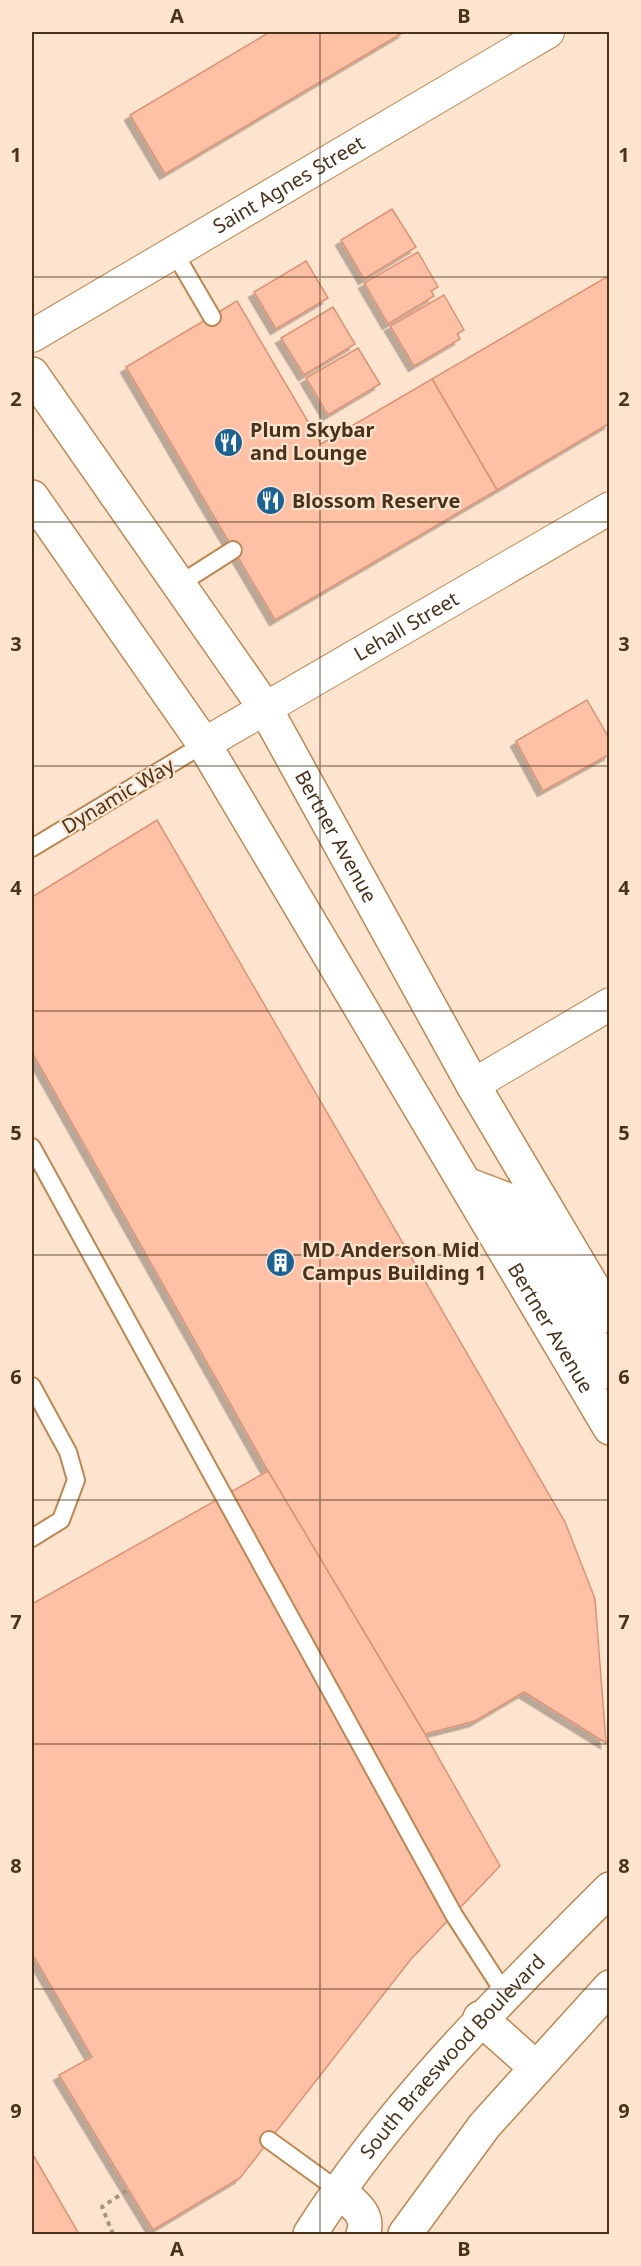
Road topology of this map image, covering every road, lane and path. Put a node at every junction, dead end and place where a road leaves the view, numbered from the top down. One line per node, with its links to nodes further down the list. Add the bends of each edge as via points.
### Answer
1 (548, 32): 2 (street, Saint Agnes Street)
2 (174, 252): 3 (lane); 4 (street, Saint Agnes Street)
3 (212, 316)
4 (32, 336)
5 (32, 374): 9 (street, Bertner Avenue)
6 (32, 497): 11 (street, Bertner Avenue)
7 (609, 508): 10 (street, Lehall Street)
8 (233, 550): 9 (lane)
9 (178, 585): 10 (street, Bertner Avenue)
10 (265, 708): 11 (street, Lehall Street); 14 (street, Bertner Avenue)
11 (204, 744): 12 (lane, Dynamic Way); 16 (street, Bertner Avenue)
12 (32, 848)
13 (609, 1004): 14 (street)
14 (474, 1085): 17 (street, Bertner Avenue)
15 (32, 1147): 24 (lane, via 454,1915)
16 (466, 1184): 18 (street, via 508,1200); 20 (street, Bertner Avenue)
17 (609, 1316)
18 (609, 1372)
19 (32, 1386): 21 (lane, via 68,1452 76,1480 61,1520)
20 (609, 1428)
21 (32, 1538)
22 (609, 1889): 24 (street, South Braeswood Boulevard)
23 (609, 1988): 26 (street)
24 (504, 1994): 25 (street, South Braeswood Boulevard)
25 (480, 2018): 26 (street); 29 (street, South Braeswood Boulevard)
26 (535, 2067): 30 (street, via 485,2125)
27 (269, 2140): 29 (lane)
28 (129, 2189): 31 (path, via 102,2207)
29 (338, 2190): 32 (street, South Braeswood Boulevard); 33 (street, via 364,2216)
30 (411, 2233)
31 (113, 2235)
32 (310, 2235)
33 (363, 2235)

